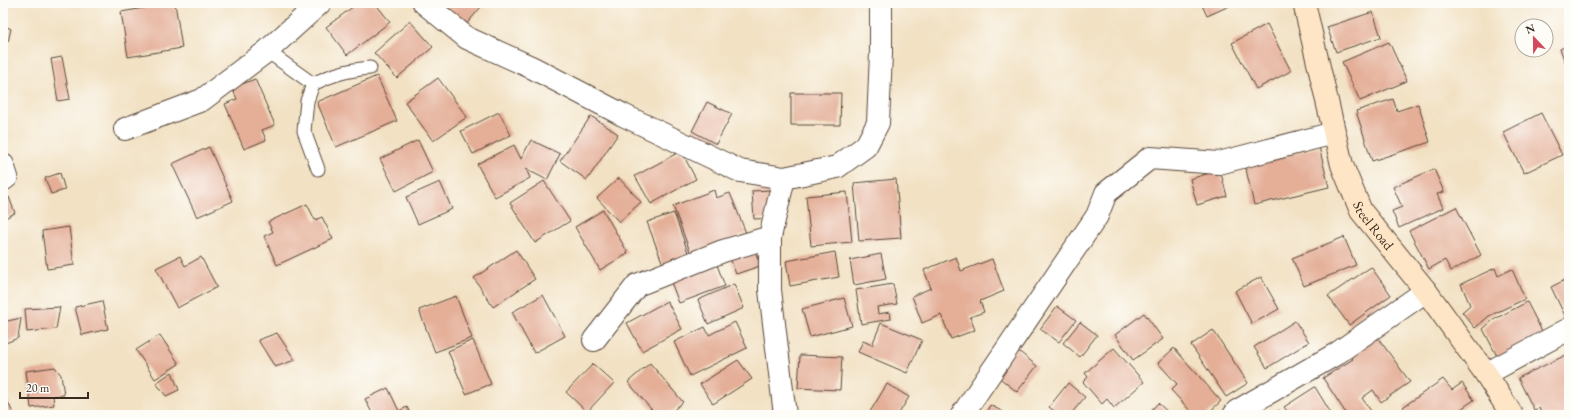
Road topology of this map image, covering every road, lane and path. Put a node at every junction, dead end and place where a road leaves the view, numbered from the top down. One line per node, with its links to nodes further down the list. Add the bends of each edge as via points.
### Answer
1 (320, 3): 5 (street)
2 (424, 3): 12 (street, via 467,38 533,68 623,115 740,171)
3 (881, 3): 12 (street, via 882,53 878,123 866,146 837,167)
4 (1304, 3): 9 (street, Steel Road)
5 (267, 50): 7 (lane); 8 (street, via 202,100)
6 (370, 68): 7 (lane, via 330,75)
7 (313, 84): 11 (lane, via 307,101 304,131)
8 (125, 130)
9 (1334, 133): 15 (street, Steel Road, via 1342,165 1361,211); 20 (street, via 1219,163 1150,158 1106,193 1097,216)
10 (3, 165): 13 (street, via 7,177)
11 (318, 169)
12 (784, 178): 14 (street)
13 (3, 180)
14 (770, 237): 17 (street, via 723,251 637,285); 19 (street, via 770,290)
15 (1426, 291): 18 (street, Steel Road); 21 (street, via 1336,354)
16 (1569, 329): 18 (street)
17 (594, 340)
18 (1486, 374): 22 (street, Steel Road)
19 (785, 415)
20 (962, 415)
21 (1234, 415)
22 (1512, 415)

